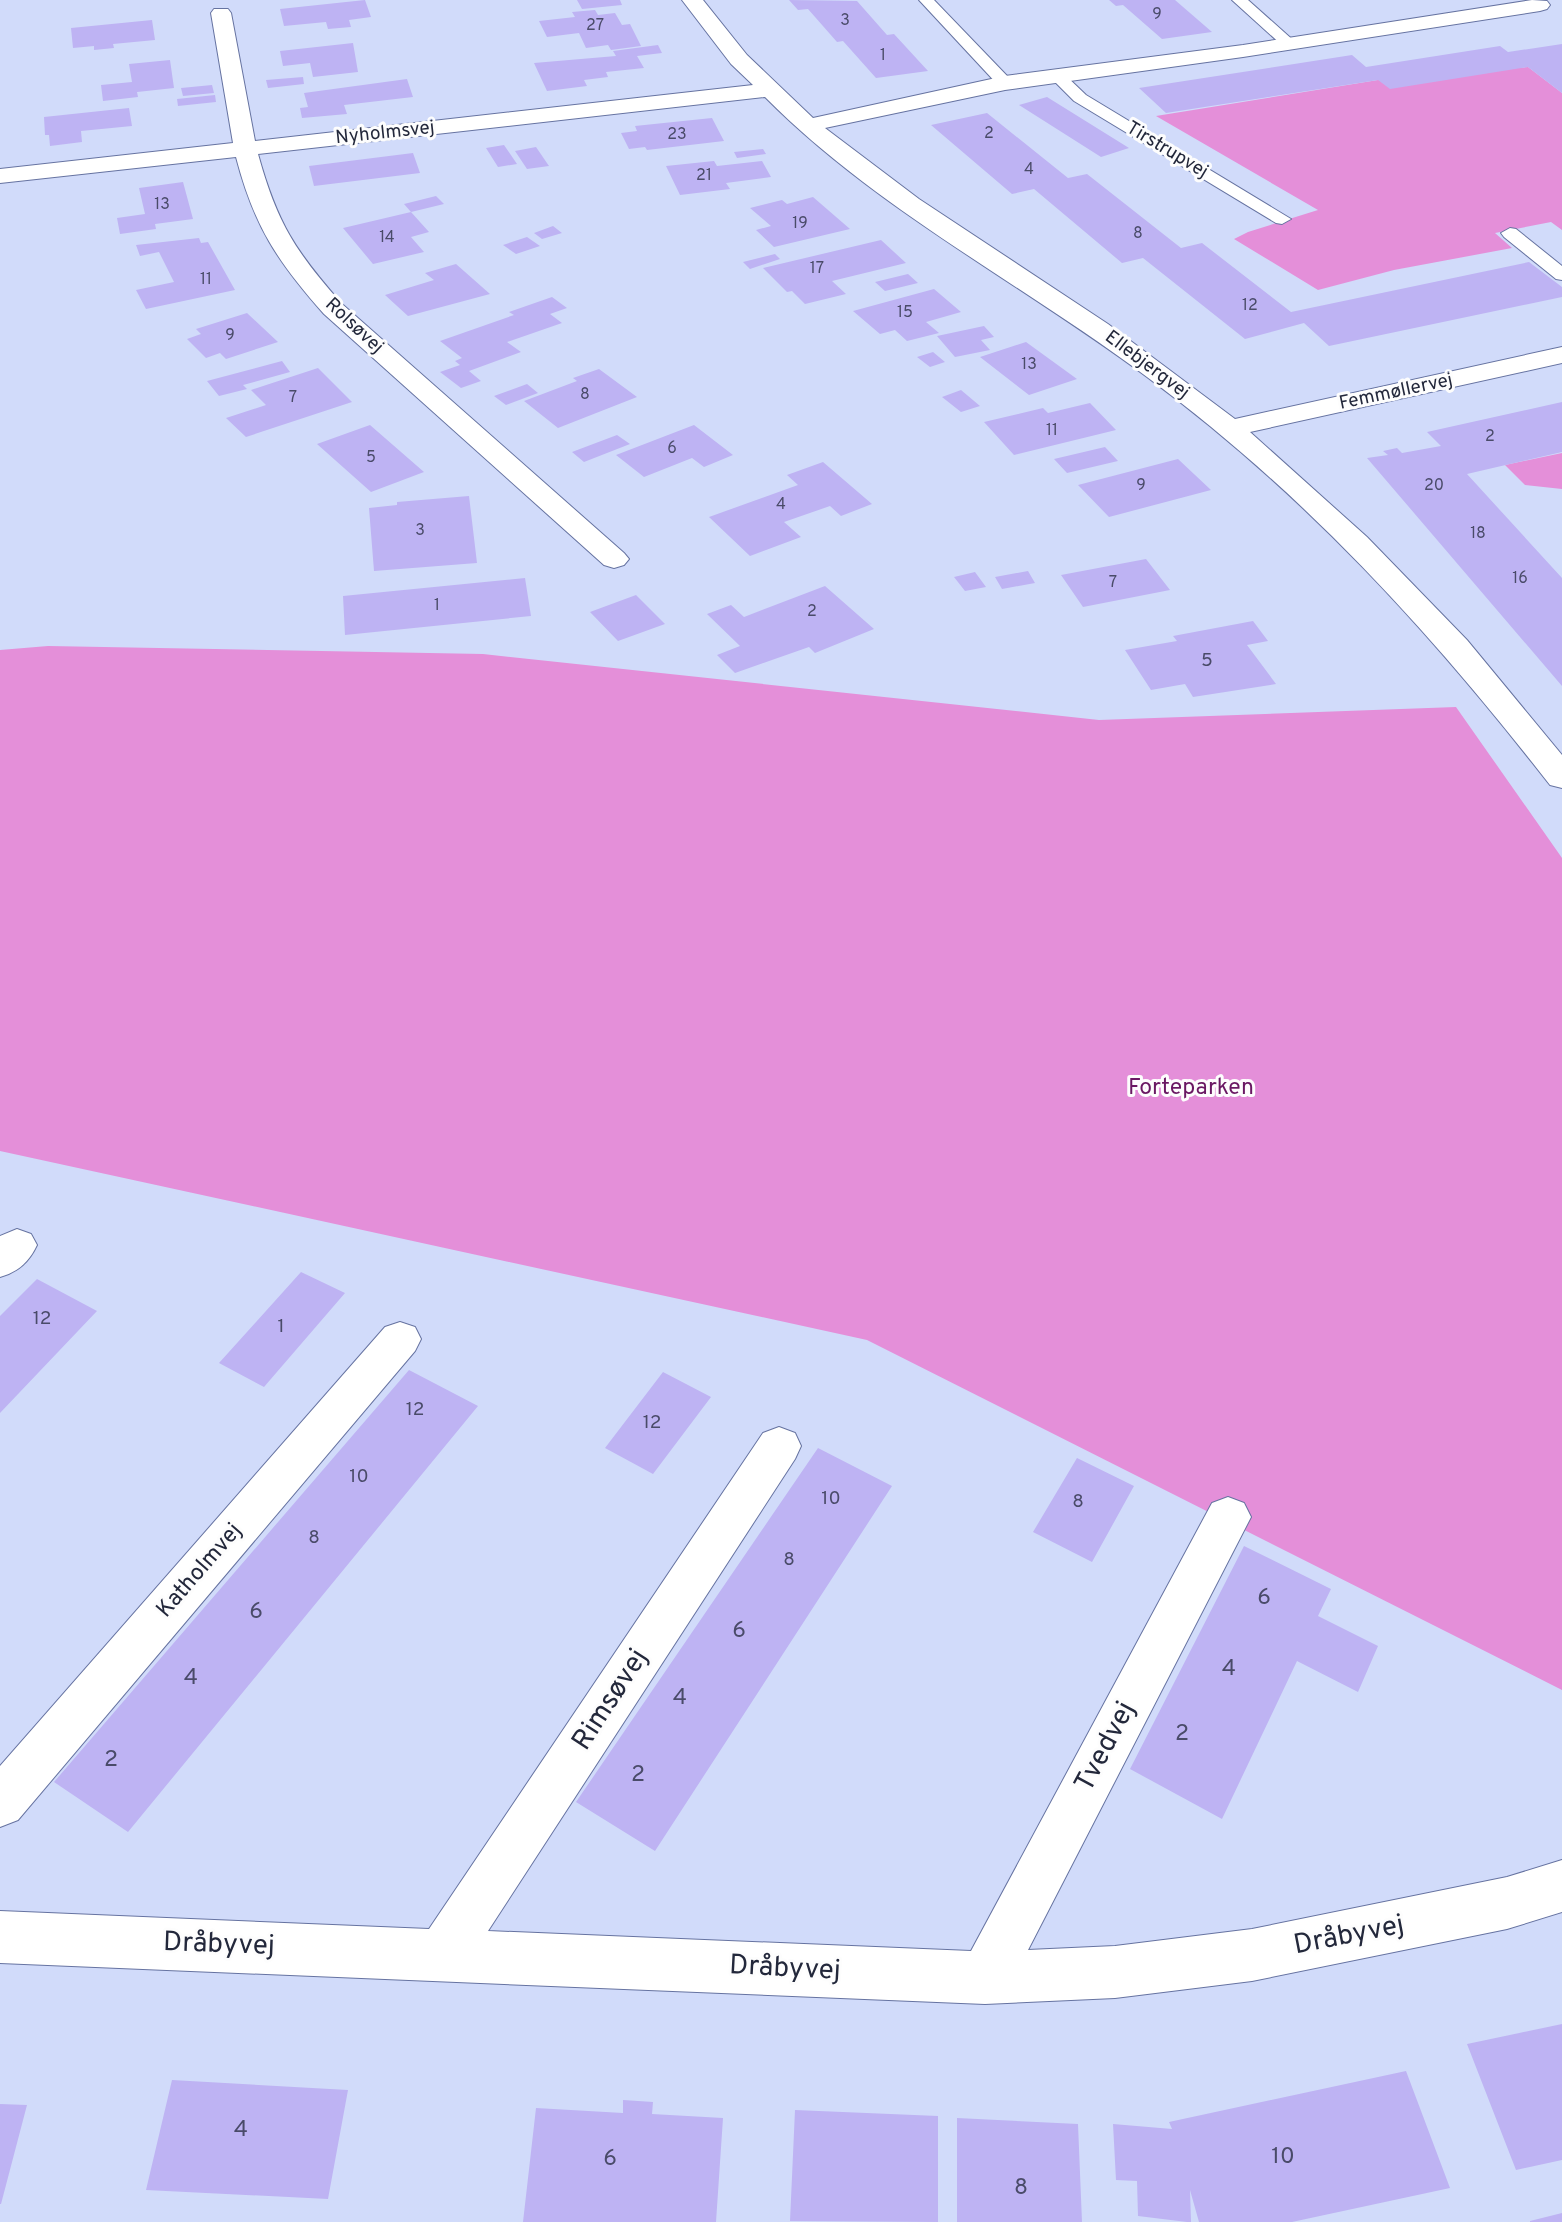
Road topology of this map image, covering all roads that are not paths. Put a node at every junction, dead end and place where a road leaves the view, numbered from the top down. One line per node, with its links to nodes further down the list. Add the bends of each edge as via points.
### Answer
1 (692, 0): 10 (street, Ellebjergvej)
2 (926, 0): 9 (lane)
3 (1239, 0): 7 (lane)
4 (1536, 2): 6 (street); 7 (street)
5 (221, 13): 12 (street, Rolsøvej)
6 (1562, 18)
7 (1289, 44): 8 (street)
8 (1057, 76): 9 (street); 14 (lane, Tirstrupvej, via 1080,98)
9 (1005, 83): 11 (street)
10 (770, 90): 11 (street, Ellebjergvej); 12 (street, Nyholmsvej)
11 (810, 125): 18 (street, Ellebjergvej, via 870,177 1091,324)
12 (247, 149): 13 (street, Nyholmsvej); 19 (street, Rolsøvej, via 258,197 275,235 333,309)
13 (0, 176)
14 (1282, 219)
15 (1510, 233): 16 (lane)
16 (1562, 275)
17 (1562, 355): 18 (street, Femmøllervej)
18 (1229, 429): 20 (street, Ellebjergvej, via 1310,498 1420,606)
19 (614, 559)
20 (1562, 777)
21 (400, 1339): 24 (street, Katholmvej)
22 (779, 1446): 27 (street, Rimsøvej)
23 (1228, 1517): 28 (street, Tvedvej)
24 (0, 1804)
25 (1562, 1886): 28 (street, Dråbyvej, via 1507,1903 1252,1955 1115,1972)
26 (0, 1937): 27 (street, Dråbyvej)
27 (443, 1954): 28 (street, Dråbyvej)
28 (985, 1978)

